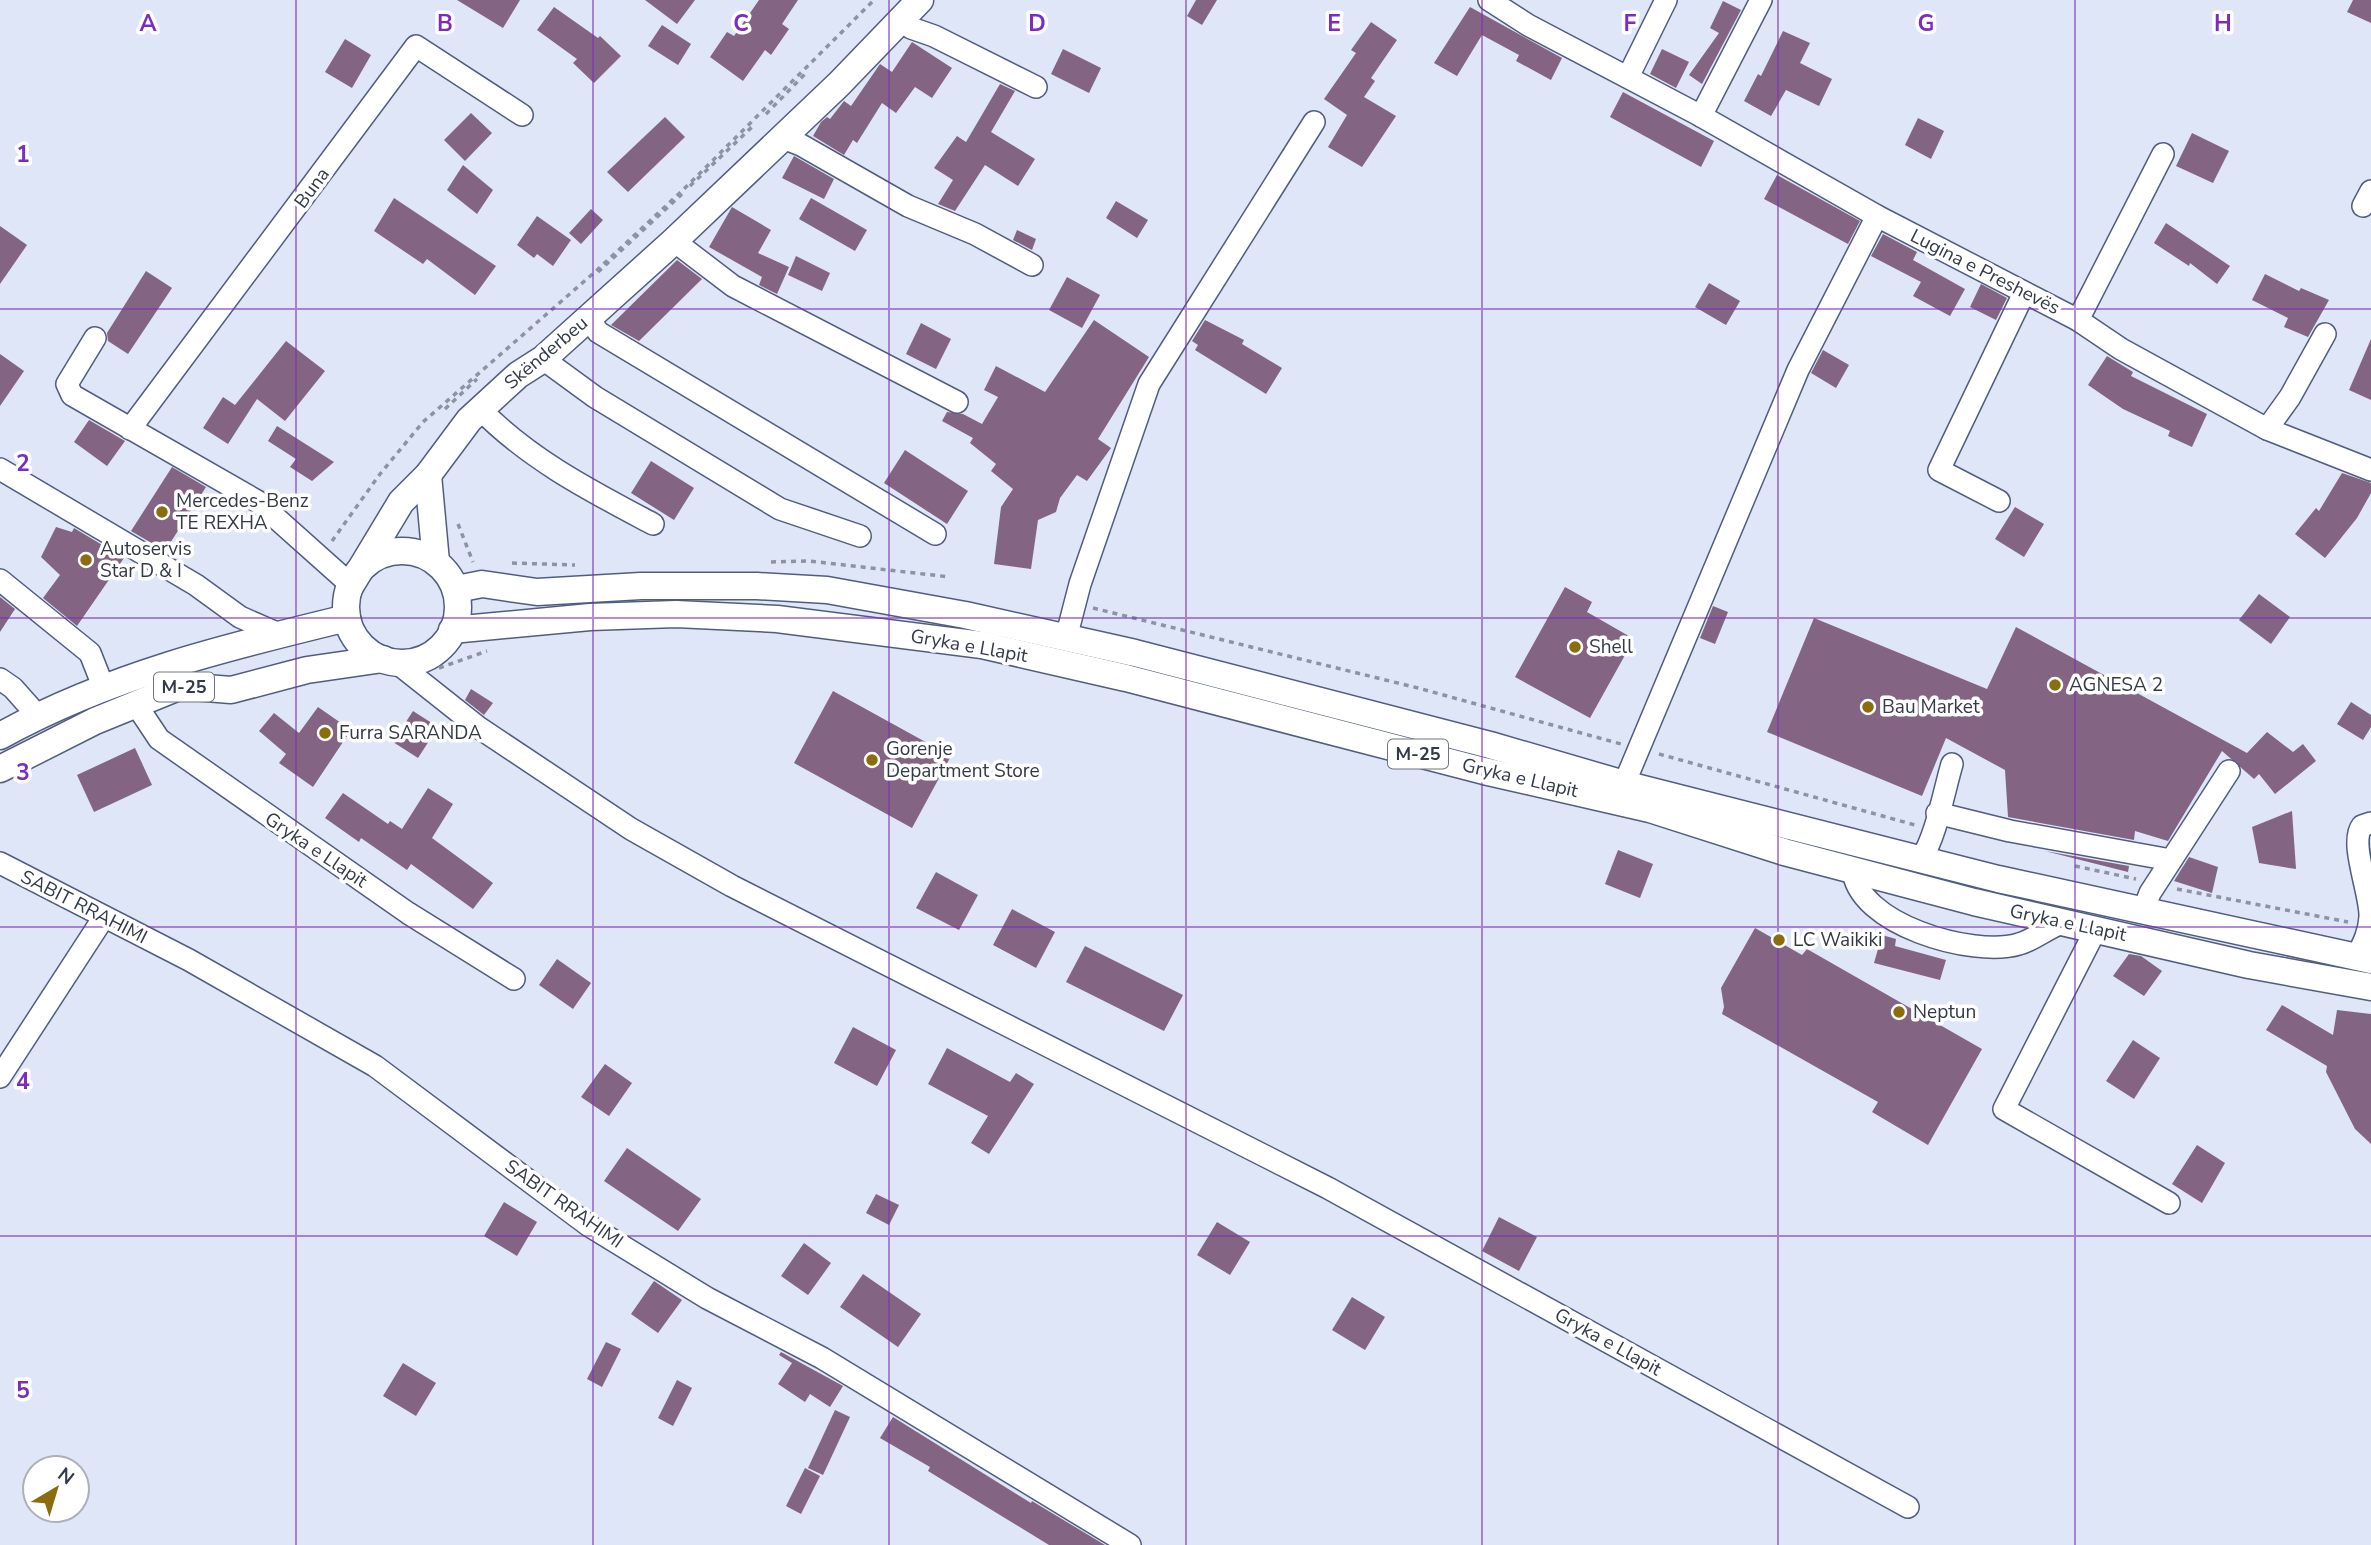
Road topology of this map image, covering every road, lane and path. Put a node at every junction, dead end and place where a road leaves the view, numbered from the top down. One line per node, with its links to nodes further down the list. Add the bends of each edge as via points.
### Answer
1 (875, 0): 24 (path, via 786,94 618,255); 36 (path, via 645,225 422,422)
2 (1489, 0): 5 (street, Lugina e Preshevës)
3 (1666, 0): 7 (street)
4 (1761, 0): 10 (street)
5 (1515, 7): 7 (street, Lugina e Preshevës)
6 (911, 9): 8 (street, Skënderbeu, via 911,28); 12 (main road, Skënderbeu)
7 (1628, 77): 10 (street, Lugina e Preshevës)
8 (1036, 87)
9 (522, 115): 26 (street, Buna, via 416,46)
10 (1701, 116): 14 (street, Lugina e Preshevës)
11 (1314, 122): 46 (street, via 1149,384)
12 (783, 138): 15 (main road, Skënderbeu); 16 (street, via 908,206 975,234)
13 (2163, 155): 19 (street)
14 (1877, 216): 17 (street, Lugina e Preshevës); 58 (street, via 1798,370)
15 (674, 241): 18 (main road, Skënderbeu); 23 (street, via 744,292)
16 (1032, 265)
17 (2024, 293): 19 (street, Lugina e Preshevës); 31 (street, via 1939,470)
18 (589, 318): 22 (main road, Skënderbeu); 34 (street, via 598,332)
19 (2078, 320): 27 (street, Lugina e Preshevës, via 2121,349)
20 (2325, 334): 27 (street)
21 (95, 338): 26 (street, via 67,384 72,395)
22 (543, 359): 25 (main road, Skënderbeu); 35 (street, via 595,397 780,509)
23 (957, 402)
24 (445, 409)
25 (480, 409): 30 (main road, Skënderbeu); 33 (street, via 508,438 565,477)
26 (130, 429): 36 (street, via 257,501)
27 (2267, 429): 29 (street, Lugina e Preshevës)
28 (0, 469): 49 (street, via 196,585 240,617)
29 (2371, 470)
30 (428, 475): 37 (main road); 44 (main road, Skënderbeu, via 401,502)
31 (1999, 501)
32 (457, 520): 39 (path, via 474,562)
33 (653, 524)
34 (935, 534)
35 (860, 537)
36 (320, 556): 44 (street)
37 (436, 562): 44 (main road, via 404,551 388,554 372,560); 45 (main road)
38 (767, 562): 42 (path, via 809,562)
39 (486, 563)
40 (511, 563): 41 (path)
41 (588, 564)
42 (950, 578)
43 (0, 580): 54 (street, via 90,653)
44 (351, 585): 47 (main road)
45 (457, 589): 48 (main road); 50 (main road, Gryka e Llapit / M-25, via 482,584 537,592 641,586 827,590)
46 (1075, 604): 50 (street); 58 (path)
47 (346, 618): 49 (main road, M-25); 52 (main road, via 360,645)
48 (452, 630): 52 (main road, via 435,651); 69 (main road, Gryka e Llapit / M-25, via 676,614 777,619 982,645 1650,809)
49 (279, 634): 54 (main road, M-25)
50 (1066, 638): 62 (main road, Gryka e Llapit / M-25, via 1490,745)
51 (491, 650): 52 (path)
52 (398, 666): 55 (main road, M-25, via 307,670 232,690 181,686); 81 (street, Gryka e Llapit, via 478,727 631,829 732,886 1328,1188)
53 (0, 679): 56 (street)
54 (103, 686): 56 (main road, M-25)
55 (135, 703): 60 (main road, M-25); 77 (street, Gryka e Llapit, via 159,739 228,790)
56 (37, 715): 57 (main road, M-25)
57 (0, 736)
58 (1640, 748): 62 (street); 63 (path)
59 (1952, 764): 63 (street)
60 (0, 769)
61 (2229, 771): 66 (street)
62 (1624, 784): 65 (main road, Gryka e Llapit / M-25)
63 (1935, 822): 65 (street, via 1932,844); 66 (street)
64 (2371, 823): 74 (street, Gryka e Llapit, via 2362,826 2357,838 2368,891)
65 (1921, 859): 71 (main road, Gryka e Llapit / M-25)
66 (2171, 860): 70 (street)
67 (0, 863): 72 (street, SABIT RRAHIMI)
68 (2064, 863): 70 (path)
69 (1853, 869): 73 (main road, Gryka e Llapit / M-25); 73 (street, via 1853,879 1894,921 1963,946 2020,944)
70 (2156, 884): 71 (street); 74 (path)
71 (2143, 911): 76 (main road, Gryka e Llapit / M-25)
72 (104, 917): 79 (street); 82 (street, SABIT RRAHIMI, via 376,1066 588,1225 707,1298 822,1358)
73 (2062, 923): 75 (main road, Gryka e Llapit / M-25)
74 (2369, 926): 76 (street, Gryka e Llapit)
75 (2101, 930): 78 (main road, Gryka e Llapit / M-25, via 2249,965); 80 (street, via 2092,937 2004,1109)
76 (2363, 959)
77 (514, 979)
78 (2371, 987)
79 (0, 1077)
80 (2169, 1203)
81 (1908, 1507)
82 (1130, 1545)

